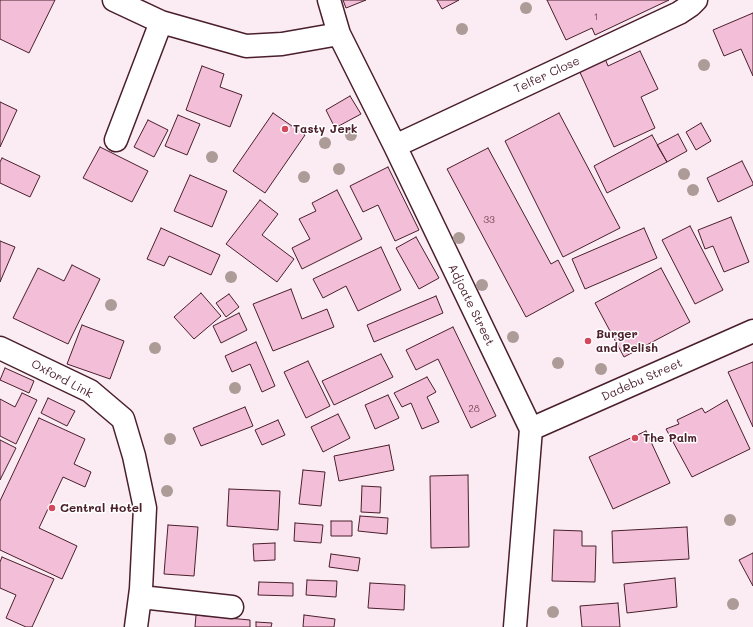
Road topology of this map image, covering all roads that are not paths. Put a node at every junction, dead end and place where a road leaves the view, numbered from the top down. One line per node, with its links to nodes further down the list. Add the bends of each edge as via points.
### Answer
1 (114, 0): 4 (street)
2 (328, 0): 5 (street, Adjoate Street)
3 (696, 0): 7 (street, Telfer Close, via 679,13)
4 (161, 22): 5 (street, via 246,46 282,44); 6 (street)
5 (339, 34): 7 (street, Adjoate Street)
6 (116, 140)
7 (395, 146): 10 (street, Adjoate Street)
8 (753, 330): 10 (street, Dadebu Street)
9 (0, 348): 11 (street, Oxford Link, via 90,391 122,419 134,456 145,508)
10 (531, 429): 14 (street)
11 (141, 597): 12 (street); 13 (street, Oxford Link)
12 (232, 607)
13 (136, 627)
14 (515, 627)

